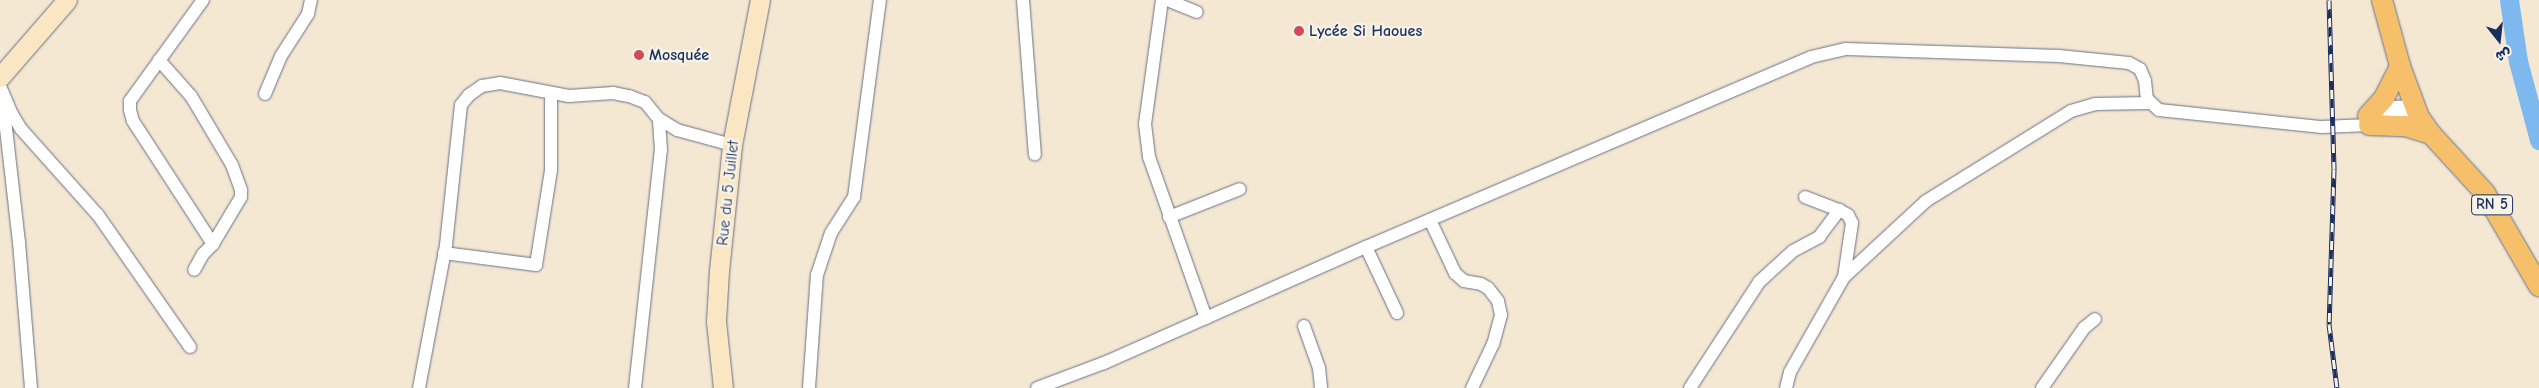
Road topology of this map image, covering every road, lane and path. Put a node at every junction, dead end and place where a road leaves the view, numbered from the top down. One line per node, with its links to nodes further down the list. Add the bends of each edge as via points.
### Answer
1 (67, 0): 13 (street)
2 (203, 0): 11 (street)
3 (311, 0): 14 (street, via 308,14 281,56)
4 (760, 0): 21 (street, Rue du 5 Juillet)
5 (880, 0): 43 (street, via 854,197 831,233 817,275)
6 (1023, 0): 22 (street)
7 (1162, 0): 26 (street, via 1145,124 1149,157)
8 (1167, 0): 10 (street)
9 (2382, 0): 12 (main road, RN 5)
10 (1197, 12)
11 (159, 60): 28 (street, via 191,96 232,165 241,190 241,197); 28 (street, via 130,101 133,121)
12 (2400, 66): 17 (main road, RN 5); 19 (main road)
13 (0, 85): 38 (street, via 21,128 98,215); 39 (street)
14 (266, 94)
15 (551, 94): 18 (street, via 613,93 629,96 644,102); 30 (street, via 500,83 482,86 461,105); 30 (street, via 551,170 536,265)
16 (2150, 103): 19 (street, via 2165,111 2322,127 2343,127); 27 (street, via 2145,93 2143,74 2129,63 2059,56 1846,49 1811,57); 32 (street, via 2095,104 2060,117 1926,201)
17 (2414, 106): 19 (street, via 2393,107); 20 (main road, RN 5)
18 (659, 119): 21 (street, via 677,130); 41 (street, via 661,150)
19 (2369, 120): 20 (main road)
20 (2431, 134): 33 (main road, RN 5, via 2484,193)
21 (732, 145): 42 (street, Rue du 5 Juillet, via 716,321)
22 (1035, 155)
23 (1240, 189): 26 (street)
24 (1805, 198): 25 (street)
25 (1839, 210): 32 (street, via 1848,214 1852,223); 47 (street, via 1819,237 1793,250 1759,282)
26 (1169, 217): 35 (street)
27 (1430, 220): 29 (street); 46 (street, via 1455,274 1464,281 1488,288 1498,302 1501,315 1493,344)
28 (213, 244): 31 (street)
29 (1366, 247): 34 (street); 35 (street)
30 (444, 253): 40 (street)
31 (194, 270)
32 (1844, 277): 48 (street, via 1790,372)
33 (2539, 286)
34 (1397, 313)
35 (1206, 318): 44 (street, via 1104,363)
36 (2094, 319): 49 (street, via 2084,328)
37 (1304, 326): 45 (street, via 1319,368)
38 (190, 347)
39 (31, 388)
40 (419, 388)
41 (635, 388)
42 (723, 388)
43 (809, 388)
44 (1037, 388)
45 (1321, 388)
46 (1472, 388)
47 (1690, 388)
48 (1786, 388)
49 (2042, 388)

